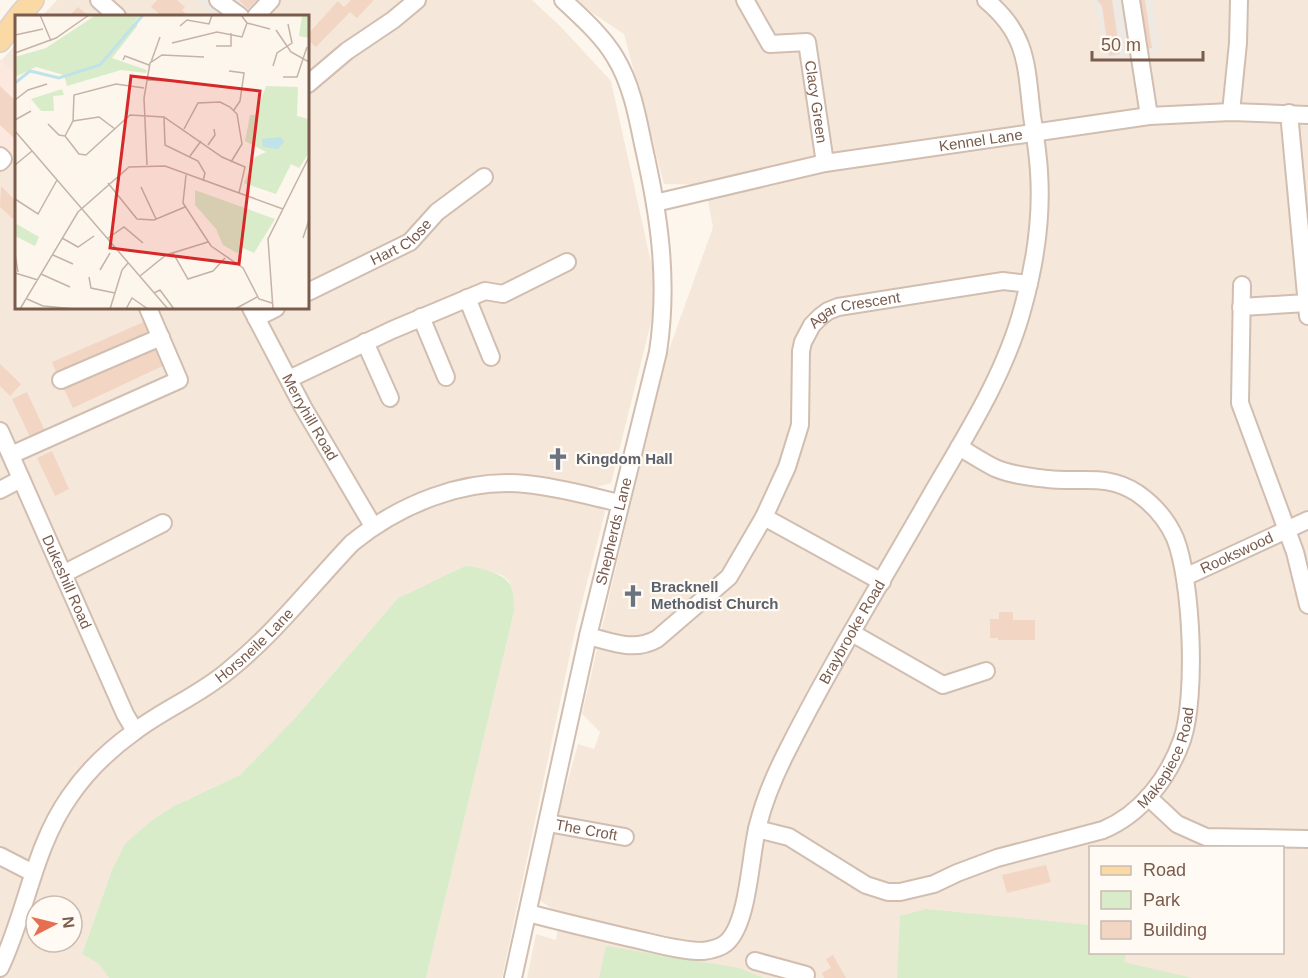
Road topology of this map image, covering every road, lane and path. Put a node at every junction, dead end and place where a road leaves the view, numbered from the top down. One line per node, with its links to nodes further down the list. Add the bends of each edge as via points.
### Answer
1 (33, 0): 11 (main road)
2 (99, 0): 12 (street)
3 (218, 0): 13 (street)
4 (271, 0): 14 (street)
5 (417, 0): 17 (street)
6 (563, 0): 27 (street, Shepherds Lane, via 602,40 620,66 636,111)
7 (745, 0): 25 (street, Clacy Green, via 770,44 807,42)
8 (986, 0): 22 (street, Braybrooke Road, via 1006,19 1019,40 1026,64)
9 (1131, 0): 21 (street)
10 (1239, 0): 18 (street)
11 (20, 15)
12 (116, 15)
13 (239, 15)
14 (257, 15)
15 (15, 22): 16 (main road)
16 (0, 41)
17 (309, 83)
18 (1231, 112): 19 (street, Kennel Lane); 21 (street, Kennel Lane)
19 (1289, 113): 20 (street, Kennel Lane); 36 (street)
20 (1308, 115)
21 (1149, 116): 22 (street, Kennel Lane)
22 (1034, 132): 25 (street, Kennel Lane); 29 (street, Braybrooke Road, via 1039,201)
23 (0, 156): 24 (street)
24 (0, 162)
25 (825, 163): 27 (street, Kennel Lane)
26 (484, 177): 31 (street, Hart Close, via 437,212 410,242)
27 (655, 203): 51 (street, Shepherds Lane, via 664,273 661,334)
28 (567, 262): 32 (street, via 503,294 485,291)
29 (1029, 284): 47 (street, Braybrooke Road, via 1007,356); 52 (street, Agar Crescent, via 1003,281 838,307 820,317 807,333 801,351 800,425)
30 (1242, 285): 33 (street)
31 (309, 292)
32 (467, 298): 38 (street); 41 (street)
33 (1241, 307): 36 (street); 55 (street, via 1240,403)
34 (148, 309): 39 (street)
35 (272, 309): 37 (street)
36 (1307, 309)
37 (254, 313): 43 (street, Merryhill Road)
38 (421, 317): 40 (street); 42 (street)
39 (161, 337): 44 (street); 48 (street, via 178,380)
40 (365, 342): 43 (street); 45 (street)
41 (491, 357)
42 (446, 377)
43 (289, 379): 56 (street, Merryhill Road)
44 (62, 380)
45 (390, 398)
46 (0, 431): 48 (street, Dukeshill Road)
47 (960, 447): 58 (street, Makepiece Road, via 995,468 1018,474 1108,480 1136,492 1167,524 1179,549); 59 (street, Braybrooke Road)
48 (11, 455): 49 (street, Dukeshill Road)
49 (21, 479): 50 (street); 57 (street, Dukeshill Road)
50 (0, 490)
51 (621, 503): 56 (street, Horsneile Lane, via 536,486 502,484 423,501); 62 (street, Shepherds Lane)
52 (764, 517): 59 (street); 62 (street, Agar Crescent, via 729,577 657,639 632,646)
53 (1308, 520): 55 (street, Rookswood)
54 (163, 523): 57 (street)
55 (1286, 524): 58 (street, Rookswood); 60 (street, Rookswood)
56 (373, 526): 64 (street, Horsneile Lane, via 352,543 253,650 200,692)
57 (63, 574): 64 (street, Dukeshill Road)
58 (1185, 577): 65 (street, Makepiece Road, via 1189,709 1176,756)
59 (882, 582): 61 (street, Braybrooke Road)
60 (1308, 605)
61 (852, 633): 63 (street, via 943,685); 67 (street, Braybrooke Road, via 785,755)
62 (588, 636): 66 (street, Shepherds Lane)
63 (986, 671)
64 (135, 731): 71 (street, Horsneile Lane, via 98,762 70,795 50,830)
65 (1148, 797): 67 (street, Makepiece Road, via 1125,819 1102,830 997,858 934,884 894,892 839,876 789,837); 69 (street, via 1177,824 1206,837)
66 (548, 823): 68 (street, The Croft); 72 (street, Shepherds Lane)
67 (757, 828): 72 (street, Braybrooke Road, via 738,925 726,944 712,950 670,947)
68 (625, 837)
69 (1308, 839)
70 (0, 856): 71 (street)
71 (33, 873): 74 (street, Horsneile Lane)
72 (528, 913): 76 (street, Shepherds Lane)
73 (755, 961): 75 (street)
74 (0, 968)
75 (807, 975)
76 (513, 978)

